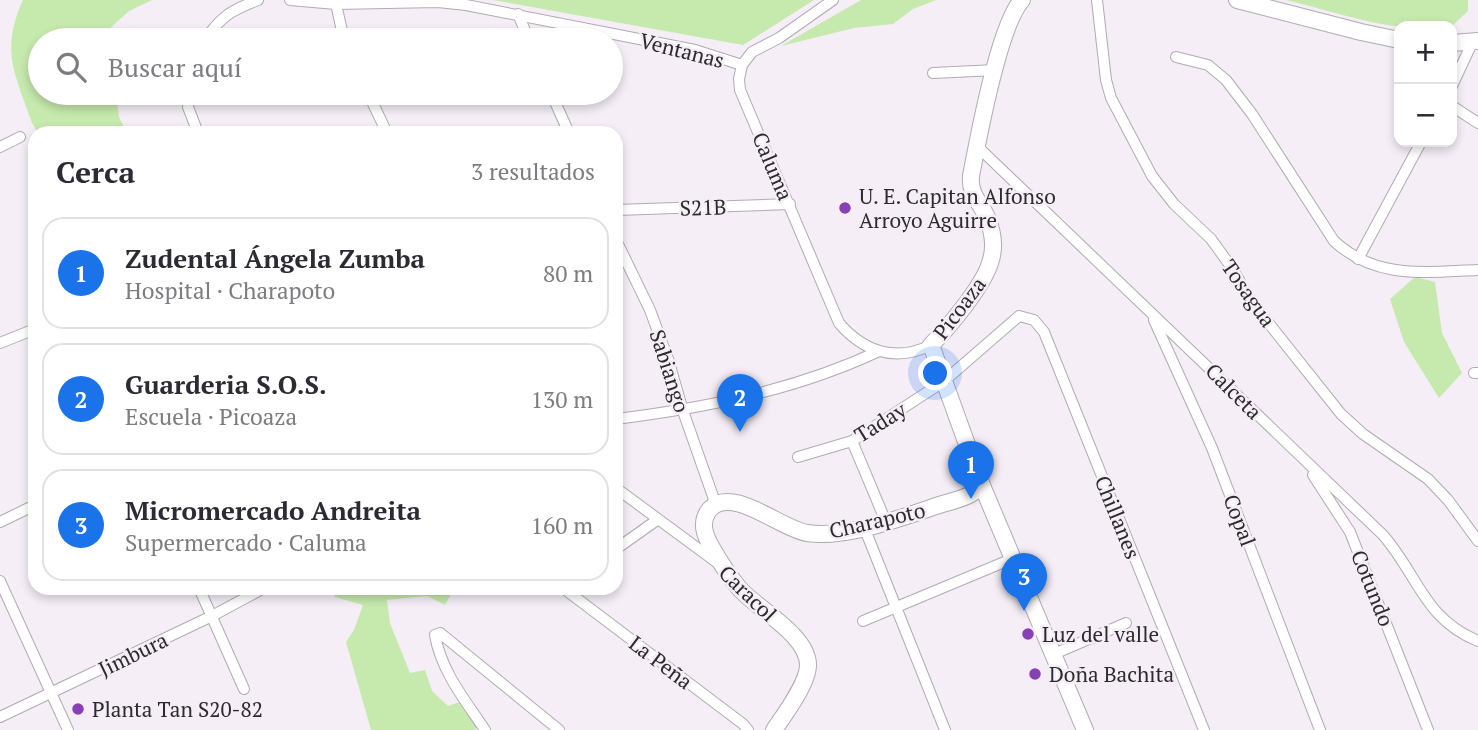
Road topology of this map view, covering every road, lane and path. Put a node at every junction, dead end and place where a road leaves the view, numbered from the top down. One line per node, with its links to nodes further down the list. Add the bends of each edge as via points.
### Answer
1 (258, 0): 9 (street, via 230,11)
2 (290, 0): 7 (street, Ventanas)
3 (833, 0): 18 (street, via 752,52)
4 (1022, 0): 19 (street, Picoaza, via 1009,23)
5 (1097, 0): 59 (street, Tosagua, via 1111,99 1152,176 1211,239 1251,301 1341,414 1363,435 1428,479)
6 (1237, 0): 14 (street)
7 (341, 2): 8 (street, Ventanas, via 438,2); 10 (street)
8 (518, 14): 11 (street); 12 (street, Ventanas)
9 (214, 28)
10 (343, 28)
11 (524, 28)
12 (587, 28)
13 (623, 35): 18 (street, Ventanas)
14 (1394, 39)
15 (1475, 41): 16 (street); 21 (street)
16 (1457, 43)
17 (1176, 57): 37 (street, via 1208,65 1226,80 1334,241)
18 (742, 65): 34 (street, Caluma, via 740,90)
19 (996, 70): 20 (street); 32 (street, Picoaza)
20 (933, 73)
21 (1453, 84)
22 (188, 105): 27 (street)
23 (374, 105): 28 (street)
24 (556, 105): 29 (street)
25 (1457, 109): 26 (street)
26 (1478, 123)
27 (195, 126)
28 (384, 126)
29 (566, 126)
30 (20, 137): 31 (street)
31 (0, 147)
32 (978, 147): 39 (street, Calceta); 43 (street, Picoaza, via 971,184 991,229 991,260 982,279)
33 (1417, 147): 37 (street)
34 (790, 204): 35 (street, S21B); 44 (street, Caluma, via 839,323 859,343)
35 (623, 210)
36 (623, 254): 46 (street, Sabiango, via 650,310)
37 (1358, 259): 38 (street, via 1401,272)
38 (1478, 270)
39 (1151, 314): 49 (street, Calceta); 84 (street, Copal, via 1212,448)
40 (1019, 316): 45 (street, Taday); 83 (street, Chillanes, via 1034,320 1044,331)
41 (28, 332): 42 (street)
42 (0, 343)
43 (931, 345): 44 (street, Picoaza, via 912,352); 45 (street)
44 (878, 351): 46 (street, Picoaza, via 848,366 770,390)
45 (943, 382): 48 (street, Taday); 51 (street)
46 (682, 411): 47 (street, Picoaza); 53 (street, Sabiango)
47 (623, 418)
48 (852, 441): 50 (street, Taday); 57 (street)
49 (1299, 456): 71 (street, Calceta, via 1399,553 1439,617); 85 (street, Cotundo, via 1350,532)
50 (798, 457)
51 (981, 483): 57 (street, Charapoto, via 970,495); 61 (street)
52 (623, 493): 55 (street, Caracol)
53 (716, 505): 58 (street, Charapoto, via 736,502 803,533); 62 (street, via 706,515 704,528)
54 (28, 508): 56 (street)
55 (657, 520): 60 (street); 62 (street, Caracol)
56 (0, 522)
57 (886, 522): 58 (street, Charapoto)
58 (864, 527): 67 (street)
59 (1478, 541)
60 (623, 544)
61 (1014, 558): 67 (street); 72 (street)
62 (721, 566): 80 (street, Caracol, via 759,608 793,635 806,654 805,678)
63 (0, 581): 74 (street)
64 (203, 595): 68 (street)
65 (251, 595): 68 (street, Jimbura)
66 (577, 595): 79 (street, La Peña)
67 (897, 607): 69 (street); 81 (street)
68 (212, 616): 73 (street); 74 (street, Jimbura)
69 (863, 621)
70 (1126, 623): 72 (street)
71 (1478, 641)
72 (1054, 654): 82 (street)
73 (244, 689)
74 (51, 694): 75 (street, Jimbura); 76 (street)
75 (0, 717)
76 (68, 730)
77 (485, 730): 78 (street, via 447,672 436,643 435,635 440,632)
78 (559, 730)
79 (748, 730)
80 (774, 730)
81 (946, 730)
82 (1085, 730)
83 (1204, 730)
84 (1320, 730)
85 (1428, 730)

